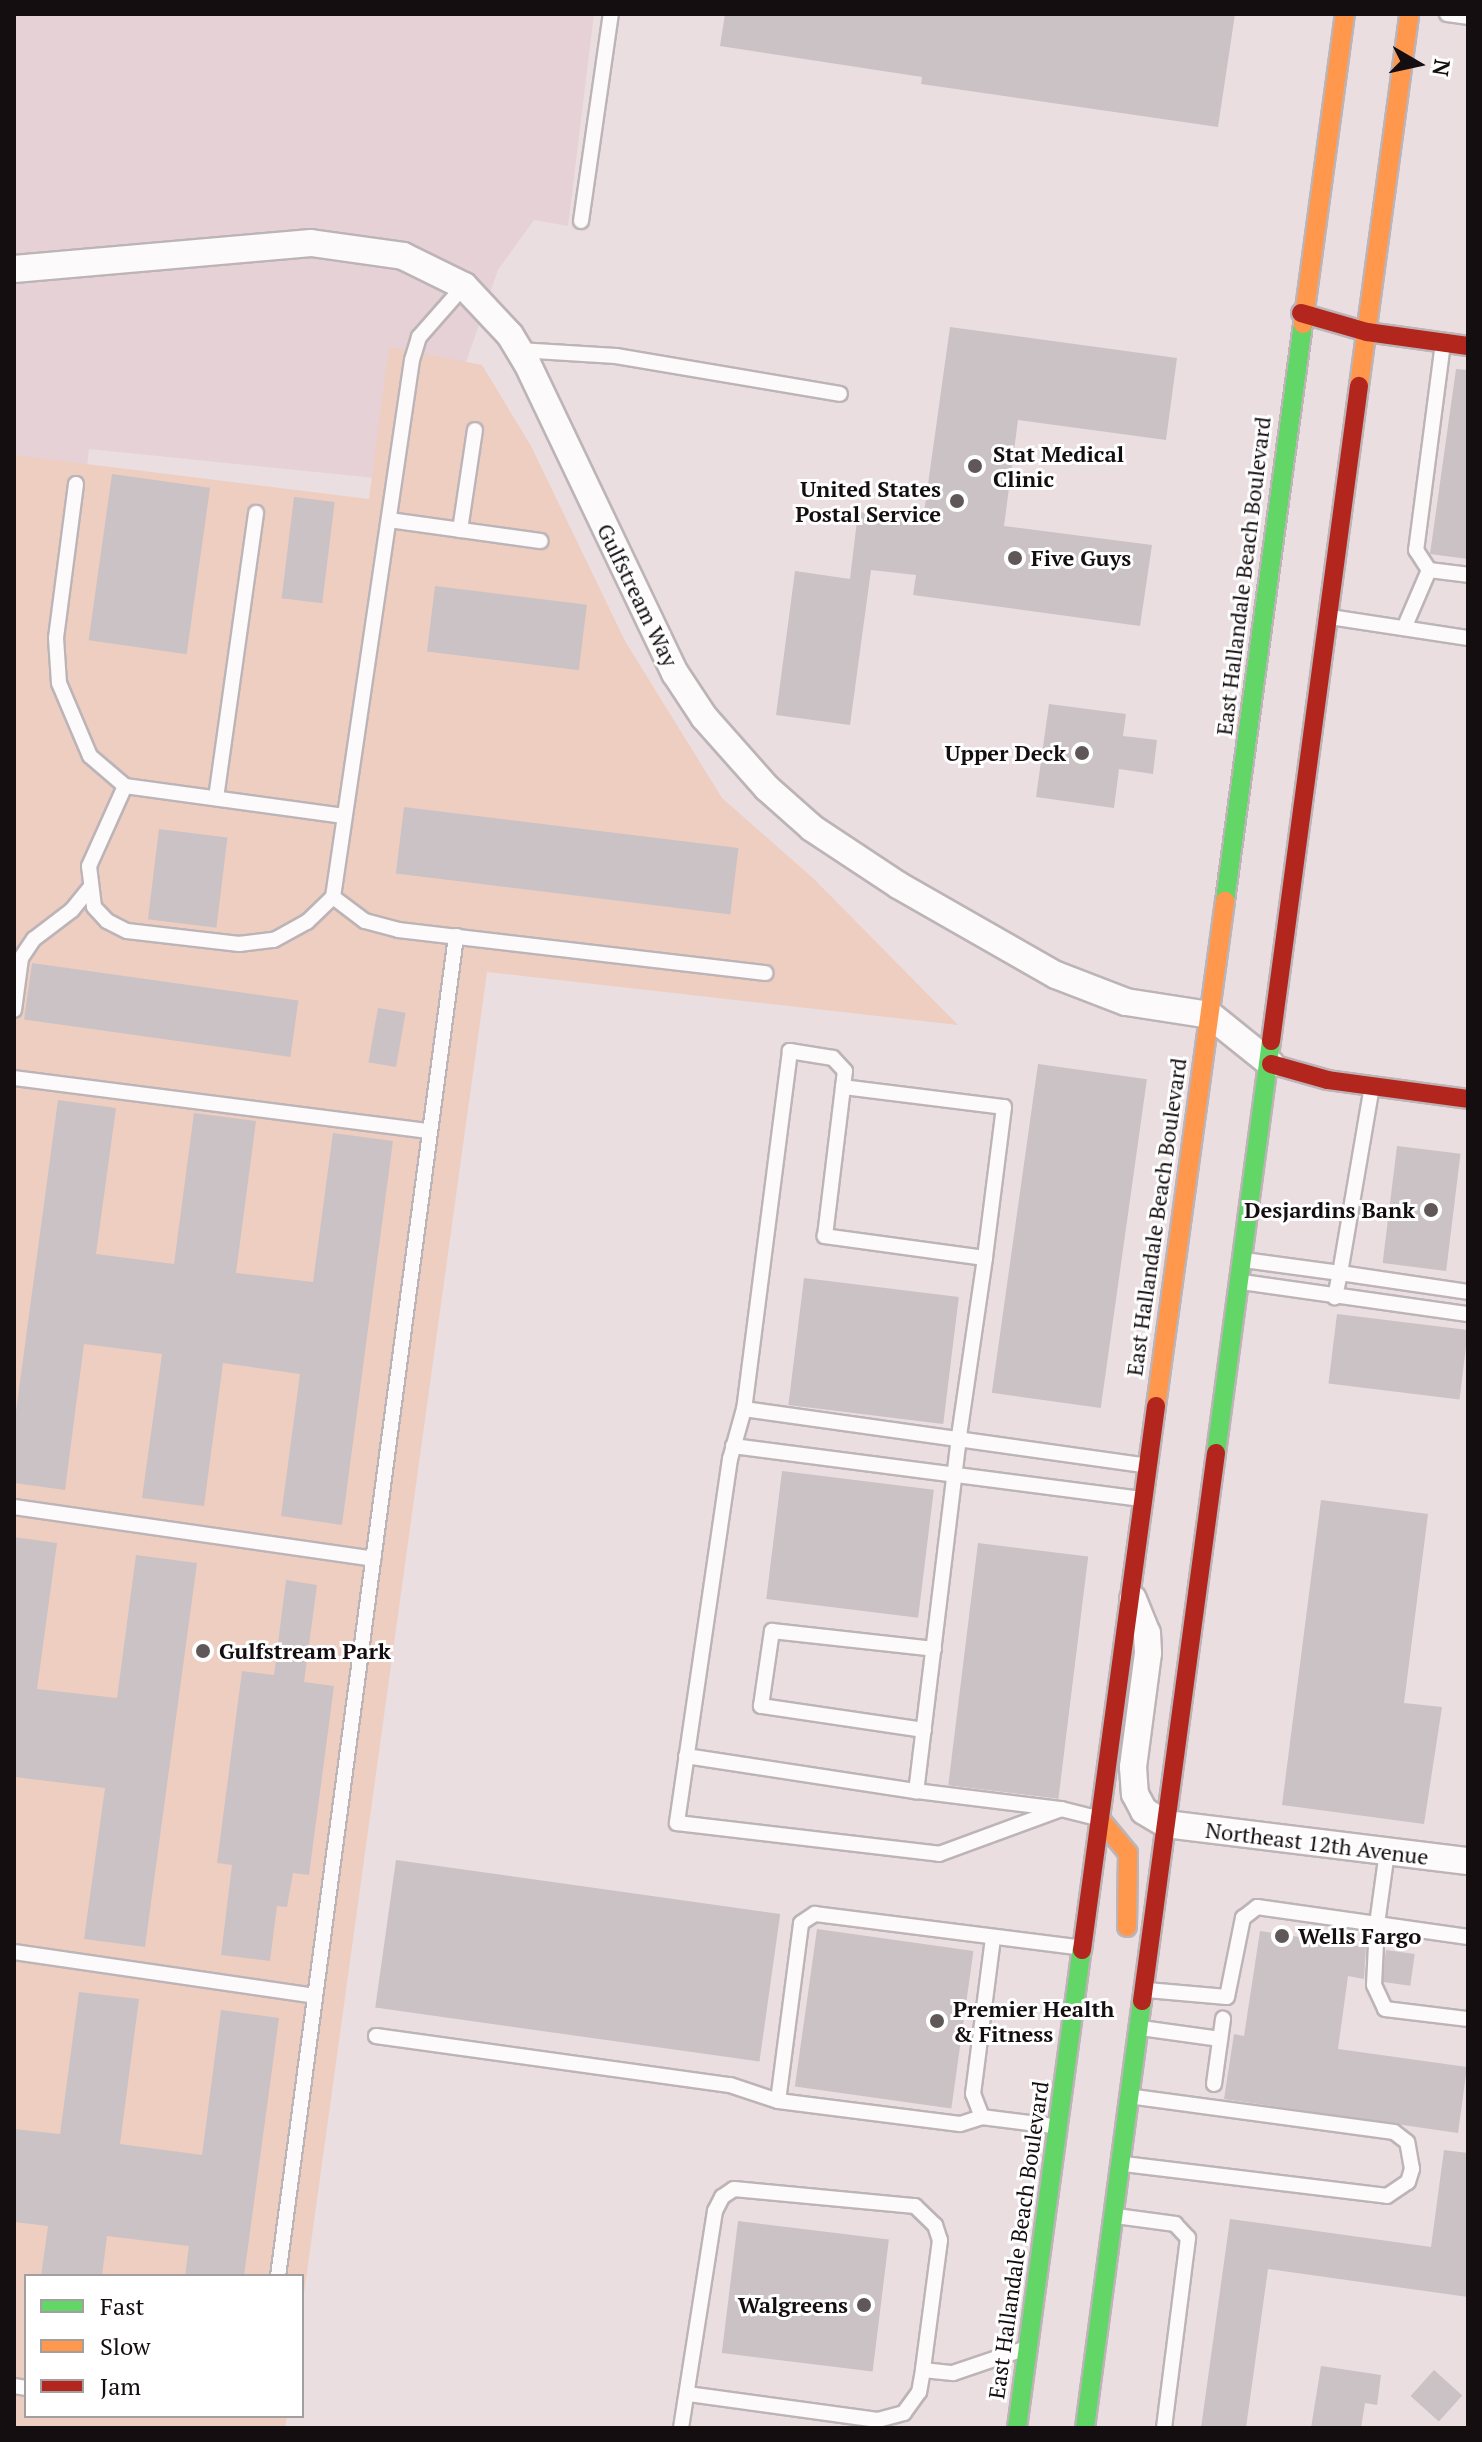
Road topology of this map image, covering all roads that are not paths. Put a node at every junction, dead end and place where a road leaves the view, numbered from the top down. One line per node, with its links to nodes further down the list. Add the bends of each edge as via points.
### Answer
1 (611, 14): 6 (lane)
2 (1345, 14): 9 (main road, East Hallandale Beach Boulevard)
3 (1409, 14): 10 (main road)
4 (1447, 14): 5 (lane)
5 (1468, 17)
6 (581, 221)
7 (14, 269): 8 (street, Gulfstream Way, via 311,243 403,256)
8 (464, 286): 13 (street, Gulfstream Way); 18 (lane, via 419,337)
9 (1301, 313): 10 (main road); 34 (main road, East Hallandale Beach Boulevard)
10 (1367, 332): 11 (main road); 23 (main road)
11 (1444, 343): 12 (main road); 21 (lane, via 1416,550)
12 (1468, 346)
13 (519, 350): 14 (lane, via 616,356); 34 (street, Gulfstream Way, via 675,673 704,717 767,788 812,828 886,877 1056,975 1126,1002)
14 (840, 394)
15 (475, 430): 19 (lane)
16 (76, 484): 26 (lane, via 56,638 59,683 90,756)
17 (256, 513): 27 (lane)
18 (389, 520): 19 (lane); 28 (lane)
19 (460, 530): 20 (lane)
20 (541, 541)
21 (1429, 570): 22 (lane); 24 (lane)
22 (1468, 575)
23 (1330, 617): 24 (lane); 35 (main road)
24 (1405, 626): 25 (lane)
25 (1468, 638)
26 (125, 786): 27 (lane); 29 (lane, via 89,866)
27 (216, 798): 28 (lane)
28 (344, 816): 30 (lane)
29 (89, 889): 30 (lane, via 94,907 127,931 239,944 274,940 307,922); 33 (lane, via 21,958)
30 (333, 897): 31 (lane, via 365,921)
31 (456, 936): 32 (lane); 40 (lane)
32 (765, 973)
33 (14, 1010)
34 (1210, 1015): 35 (street, Gulfstream Way); 51 (main road, East Hallandale Beach Boulevard)
35 (1271, 1064): 37 (main road); 42 (main road)
36 (14, 1078): 40 (lane)
37 (1372, 1086): 39 (main road); 43 (lane)
38 (843, 1087): 41 (lane, via 825,1236); 41 (lane, via 1004,1107); 48 (lane, via 845,1071 833,1058 790,1051)
39 (1468, 1099)
40 (430, 1131): 55 (lane)
41 (985, 1258): 49 (lane)
42 (1244, 1260): 43 (lane); 44 (main road)
43 (1340, 1273): 45 (lane); 46 (lane)
44 (1241, 1282): 46 (lane); 63 (main road)
45 (1468, 1292)
46 (1335, 1297): 47 (lane)
47 (1468, 1314)
48 (744, 1409): 49 (lane); 50 (lane)
49 (959, 1437): 51 (lane); 52 (lane)
50 (733, 1446): 52 (lane); 59 (lane)
51 (1144, 1466): 53 (main road, East Hallandale Beach Boulevard)
52 (956, 1475): 53 (lane); 57 (lane)
53 (1140, 1499): 56 (main road, East Hallandale Beach Boulevard)
54 (14, 1507): 55 (lane)
55 (373, 1559): 73 (lane)
56 (1129, 1580): 62 (main road, East Hallandale Beach Boulevard); 63 (street, via 1147,1633 1148,1653 1133,1782 1140,1806)
57 (934, 1649): 58 (lane); 58 (lane, via 772,1631 761,1706)
58 (924, 1730): 60 (lane)
59 (686, 1756): 60 (lane); 61 (lane, via 677,1823 939,1854)
60 (916, 1791): 61 (lane)
61 (1061, 1809): 62 (lane)
62 (1100, 1819): 69 (main road, East Hallandale Beach Boulevard); 71 (main road, via 1128,1853)
63 (1166, 1824): 64 (street, Northeast 12th Avenue); 72 (main road)
64 (1387, 1852): 65 (street, Northeast 12th Avenue); 66 (lane)
65 (1468, 1861)
66 (1377, 1924): 68 (lane); 72 (lane, via 1257,1907 1243,1918 1227,1997 1218,2001); 75 (lane, via 1374,1985 1385,2009)
67 (993, 1937): 69 (lane); 81 (lane, via 807,1916 801,1923); 82 (lane, via 973,2094)
68 (1468, 1937)
69 (1082, 1948): 83 (main road, East Hallandale Beach Boulevard)
70 (14, 1952): 73 (lane)
71 (1124, 1953)
72 (1143, 1990): 76 (main road)
73 (315, 1996): 86 (lane)
74 (1223, 2019): 78 (lane)
75 (1468, 2019)
76 (1128, 2028): 78 (lane); 80 (main road, via 1133,2065)
77 (376, 2036): 81 (lane, via 730,2085)
78 (1220, 2039): 79 (lane)
79 (1214, 2084)
80 (1129, 2096): 84 (main road); 84 (lane, via 1394,2132 1407,2142 1412,2169 1400,2191 1373,2196)
81 (778, 2101): 82 (lane, via 960,2124)
82 (982, 2117): 83 (lane)
83 (1057, 2126): 87 (main road, East Hallandale Beach Boulevard)
84 (1120, 2164): 85 (main road)
85 (1113, 2216): 92 (main road); 93 (lane, via 1175,2224 1188,2238)
86 (278, 2274)
87 (1028, 2348): 88 (lane, via 953,2373); 91 (main road, East Hallandale Beach Boulevard)
88 (923, 2370): 89 (lane, via 913,2404 892,2420); 89 (lane, via 940,2240 926,2214 915,2206 734,2189 715,2211)
89 (689, 2394): 90 (lane)
90 (681, 2428)
91 (1017, 2428)
92 (1085, 2428)
93 (1164, 2428)

